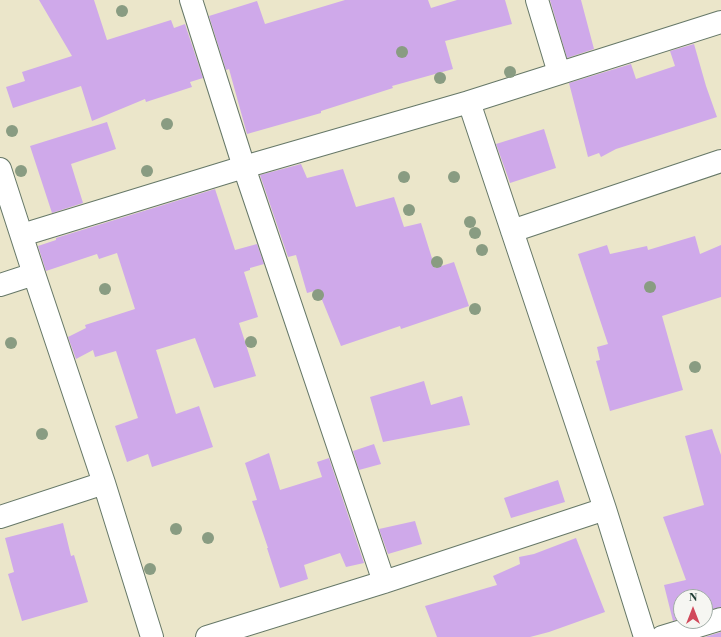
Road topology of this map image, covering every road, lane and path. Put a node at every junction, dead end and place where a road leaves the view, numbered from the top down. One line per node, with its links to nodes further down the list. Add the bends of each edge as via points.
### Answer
1 (191, 0): 7 (street)
2 (537, 0): 4 (street)
3 (721, 22): 4 (street)
4 (559, 73): 5 (street)
5 (469, 102): 7 (street); 9 (street)
6 (721, 161): 9 (street)
7 (244, 167): 10 (street); 16 (street)
8 (0, 169): 10 (street)
9 (512, 231): 14 (street)
10 (22, 235): 11 (street)
11 (34, 274): 12 (street); 13 (street)
12 (0, 285)
13 (104, 483): 15 (street); 18 (street)
14 (605, 509): 16 (street); 20 (street)
15 (0, 517)
16 (384, 582): 19 (street)
17 (721, 619): 21 (street)
18 (152, 637)
19 (207, 637)
20 (645, 637)
21 (662, 637)

